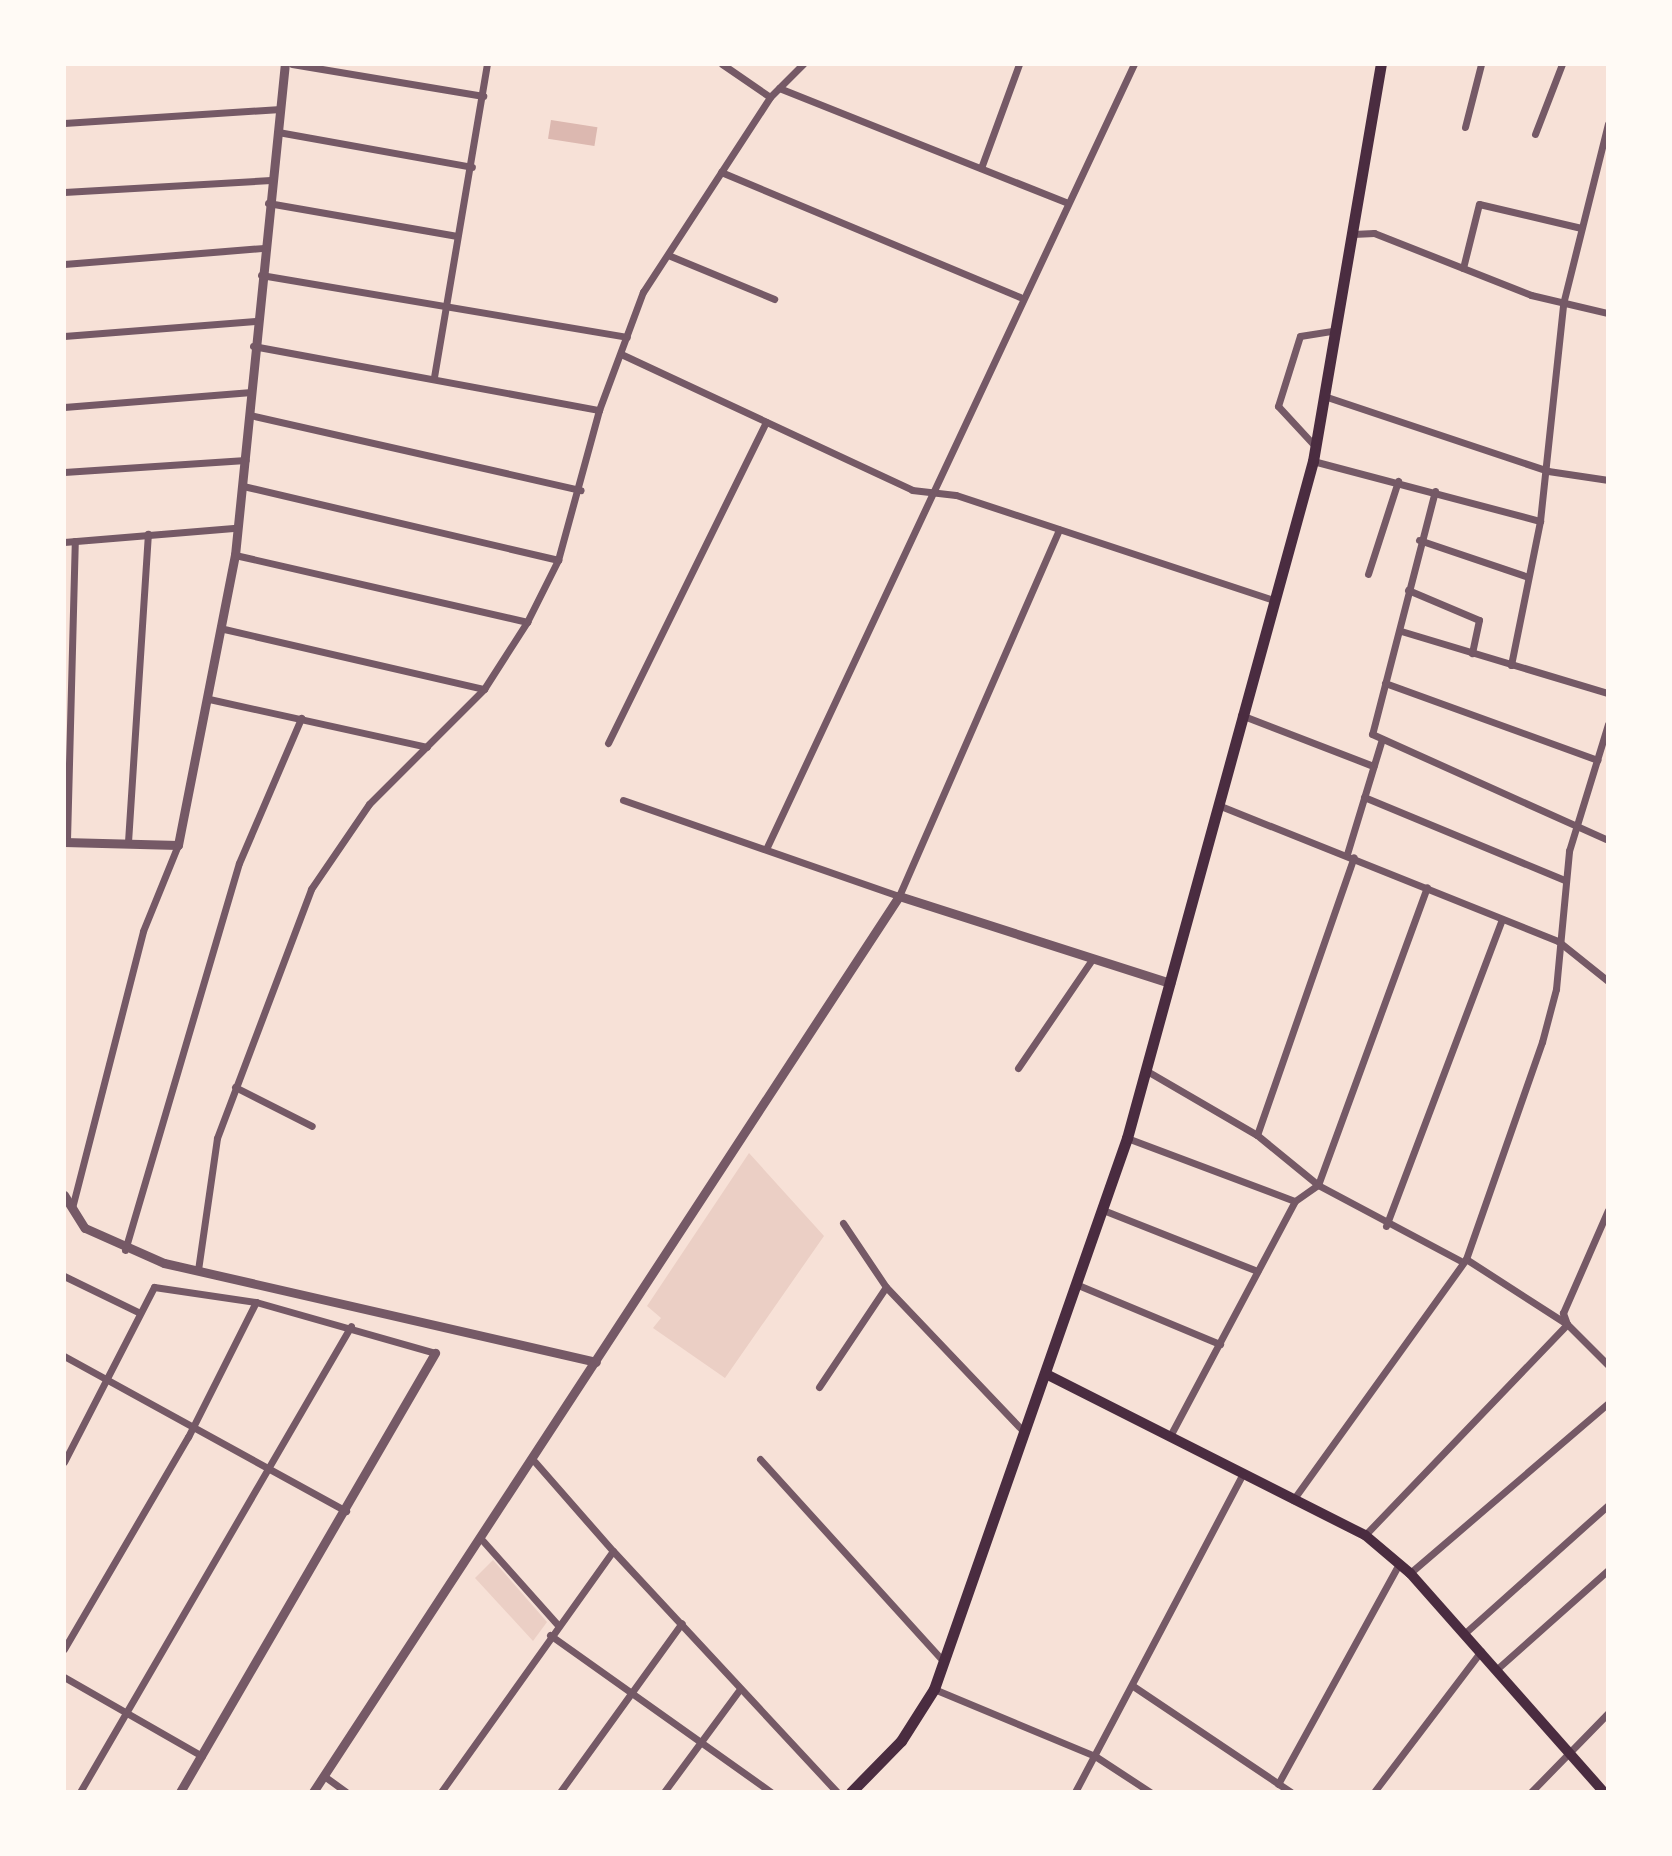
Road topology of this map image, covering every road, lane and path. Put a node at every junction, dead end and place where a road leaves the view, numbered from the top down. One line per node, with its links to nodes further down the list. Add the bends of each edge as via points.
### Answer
1 (285, 64): 14 (street)
2 (292, 64): 12 (street)
3 (487, 64): 12 (street)
4 (722, 64): 13 (street)
5 (803, 64): 11 (street)
6 (1019, 64): 21 (street)
7 (1134, 64): 25 (street)
8 (1381, 64): 28 (main road)
9 (1481, 64): 17 (street)
10 (1562, 64): 19 (street)
11 (779, 88): 13 (street); 21 (street)
12 (483, 96): 20 (street)
13 (770, 97): 22 (street)
14 (281, 109): 15 (street); 18 (street)
15 (64, 123)
16 (1608, 124): 27 (street)
17 (1465, 127)
18 (278, 132): 20 (street); 23 (street)
19 (1535, 134)
20 (472, 167): 29 (street)
21 (981, 168): 25 (street)
22 (721, 172): 31 (street); 35 (street)
23 (271, 180): 24 (street); 26 (street)
24 (64, 192)
25 (1066, 202): 35 (street)
26 (268, 203): 29 (street); 30 (street)
27 (1581, 228): 33 (street, via 1479,204); 37 (street)
28 (1353, 234): 33 (street, via 1374,233); 41 (main road)
29 (457, 236): 38 (street)
30 (264, 248): 32 (street); 34 (street)
31 (668, 255): 36 (street); 43 (street, via 643,292)
32 (64, 264)
33 (1463, 268): 37 (street)
34 (261, 275): 38 (street); 40 (street)
35 (1020, 297): 63 (street)
36 (774, 299)
37 (1563, 304): 39 (street); 56 (street)
38 (447, 306): 43 (street); 46 (street)
39 (1608, 313)
40 (255, 321): 42 (street); 44 (street)
41 (1340, 329): 48 (main road); 53 (street, via 1300,336 1278,406)
42 (64, 336)
43 (627, 337): 45 (street)
44 (253, 346): 46 (street); 47 (street)
45 (621, 354): 50 (street); 52 (street)
46 (434, 377): 50 (street)
47 (251, 392): 49 (street); 51 (street)
48 (1327, 397): 53 (main road); 56 (street)
49 (64, 407)
50 (599, 410): 61 (street)
51 (250, 415): 54 (street); 61 (street)
52 (766, 422): 63 (street, via 912,490); 90 (street)
53 (1314, 445): 55 (main road)
54 (246, 460): 57 (street); 60 (street)
55 (1313, 461): 59 (street); 76 (main road)
56 (1548, 471): 58 (street); 64 (street)
57 (64, 472)
58 (1608, 480)
59 (1398, 481): 62 (street); 73 (street)
60 (243, 486): 65 (street); 72 (street)
61 (581, 490): 72 (street)
62 (1435, 491): 64 (street); 68 (street)
63 (937, 492): 66 (street); 102 (street)
64 (1540, 521): 74 (street)
65 (236, 528): 67 (street); 71 (street)
66 (1059, 529): 76 (street); 106 (street)
67 (148, 534): 69 (street); 100 (street)
68 (1419, 540): 74 (street); 75 (street)
69 (75, 541): 70 (street); 99 (street)
70 (64, 542)
71 (235, 555): 77 (street); 78 (street)
72 (558, 560): 77 (street)
73 (1368, 574)
74 (1528, 577): 81 (street)
75 (1408, 590): 79 (street); 80 (street, via 1479,620)
76 (1271, 599): 86 (main road)
77 (527, 622): 83 (street)
78 (224, 629): 83 (street); 85 (street)
79 (1401, 631): 80 (street); 82 (street)
80 (1472, 653): 81 (street)
81 (1511, 665): 84 (street)
82 (1385, 683): 89 (street, via 1370,722 1372,734); 92 (street)
83 (484, 689): 91 (street)
84 (1608, 693)
85 (209, 699): 87 (street); 101 (street)
86 (1239, 714): 93 (street); 96 (main road)
87 (301, 718): 91 (street); 126 (street, via 239,863)
88 (1608, 724): 92 (street)
89 (1382, 739): 93 (street); 97 (street)
90 (608, 743)
91 (427, 747): 114 (street, via 330,854)
92 (1598, 760): 97 (street)
93 (1373, 766): 94 (street)
94 (1364, 797): 103 (street); 104 (street)
95 (623, 800): 102 (street)
96 (1218, 805): 103 (street); 111 (main road)
97 (1579, 823): 98 (street); 104 (street)
98 (1608, 840)
99 (65, 841): 100 (street)
100 (128, 842): 101 (street)
101 (178, 845): 121 (street, via 143,931)
102 (767, 847): 106 (street)
103 (1350, 855): 105 (street); 116 (street)
104 (1564, 880): 108 (street)
105 (1427, 887): 107 (street); 118 (street)
106 (899, 896): 109 (street); 140 (street)
107 (1502, 919): 108 (street); 125 (street)
108 (1558, 941): 110 (street); 127 (street, via 1542,1042)
109 (1093, 958): 111 (street); 112 (street)
110 (1608, 981)
111 (1170, 983): 113 (main road)
112 (1018, 1068)
113 (1147, 1071): 116 (street); 117 (main road)
114 (235, 1087): 115 (street); 128 (street, via 217,1138)
115 (312, 1126)
116 (1257, 1135): 118 (street)
117 (1127, 1138): 120 (street); 122 (main road)
118 (1318, 1185): 120 (street); 125 (street)
119 (64, 1195): 121 (street)
120 (1295, 1201): 129 (street)
121 (71, 1210): 126 (street, via 85,1228)
122 (1103, 1210): 129 (street); 131 (main road)
123 (1608, 1210): 135 (street, via 1563,1313)
124 (843, 1223): 132 (street)
125 (1386, 1226): 127 (street)
126 (125, 1250): 128 (street)
127 (1464, 1260): 135 (street); 154 (street)
128 (198, 1270): 140 (street)
129 (1257, 1271): 137 (street)
130 (64, 1276): 134 (street)
131 (1078, 1285): 137 (street); 142 (main road)
132 (886, 1287): 144 (street); 147 (street)
133 (256, 1302): 134 (street, via 154,1287); 136 (street); 146 (street)
134 (138, 1312): 143 (street)
135 (1567, 1324): 141 (street); 157 (street)
136 (351, 1326): 138 (street); 152 (street)
137 (1220, 1344): 148 (street)
138 (435, 1353): 156 (street)
139 (64, 1356): 143 (street)
140 (596, 1362): 151 (street)
141 (1608, 1365)
142 (1048, 1375): 147 (main road); 148 (main road)
143 (106, 1382): 146 (street); 150 (street)
144 (819, 1387)
145 (1608, 1403): 162 (street)
146 (192, 1428): 152 (street); 167 (street)
147 (1023, 1431): 169 (main road)
148 (1170, 1436): 153 (main road)
149 (760, 1459): 169 (street)
150 (64, 1462)
151 (535, 1462): 158 (street); 159 (street)
152 (268, 1469): 156 (street); 176 (street)
153 (1242, 1475): 154 (main road); 172 (street)
154 (1293, 1500): 157 (main road)
155 (1608, 1505): 165 (street)
156 (348, 1512): 180 (street)
157 (1365, 1535): 160 (main road)
158 (483, 1541): 164 (street); 182 (street)
159 (613, 1551): 163 (street); 164 (street)
160 (1399, 1564): 162 (main road); 183 (street)
161 (1608, 1570): 170 (street)
162 (1410, 1573): 165 (main road)
163 (682, 1623): 173 (street); 175 (street)
164 (557, 1624): 166 (street)
165 (1465, 1633): 168 (main road)
166 (550, 1635): 175 (street); 188 (street)
167 (64, 1649)
168 (1481, 1651): 170 (main road); 197 (street)
169 (943, 1661): 174 (main road)
170 (1497, 1669): 179 (main road)
171 (64, 1677): 176 (street)
172 (1133, 1686): 181 (street); 183 (street)
173 (740, 1689): 178 (street); 192 (street)
174 (934, 1689): 181 (street); 193 (main road, via 901,1741)
175 (631, 1693): 178 (street); 189 (street)
176 (125, 1711): 180 (street); 184 (street)
177 (1608, 1713): 179 (street)
178 (701, 1740): 190 (street); 191 (street)
179 (1566, 1750): 198 (street); 199 (main road)
180 (202, 1756): 185 (street)
181 (1095, 1756): 194 (street); 195 (street)
182 (324, 1776): 186 (street); 187 (street)
183 (1278, 1784): 196 (street)
184 (80, 1792)
185 (180, 1792)
186 (313, 1792)
187 (346, 1792)
188 (441, 1792)
189 (560, 1792)
190 (664, 1792)
191 (771, 1792)
192 (837, 1792)
193 (851, 1792)
194 (1075, 1792)
195 (1150, 1792)
196 (1291, 1792)
197 (1374, 1792)
198 (1531, 1792)
199 (1604, 1792)

